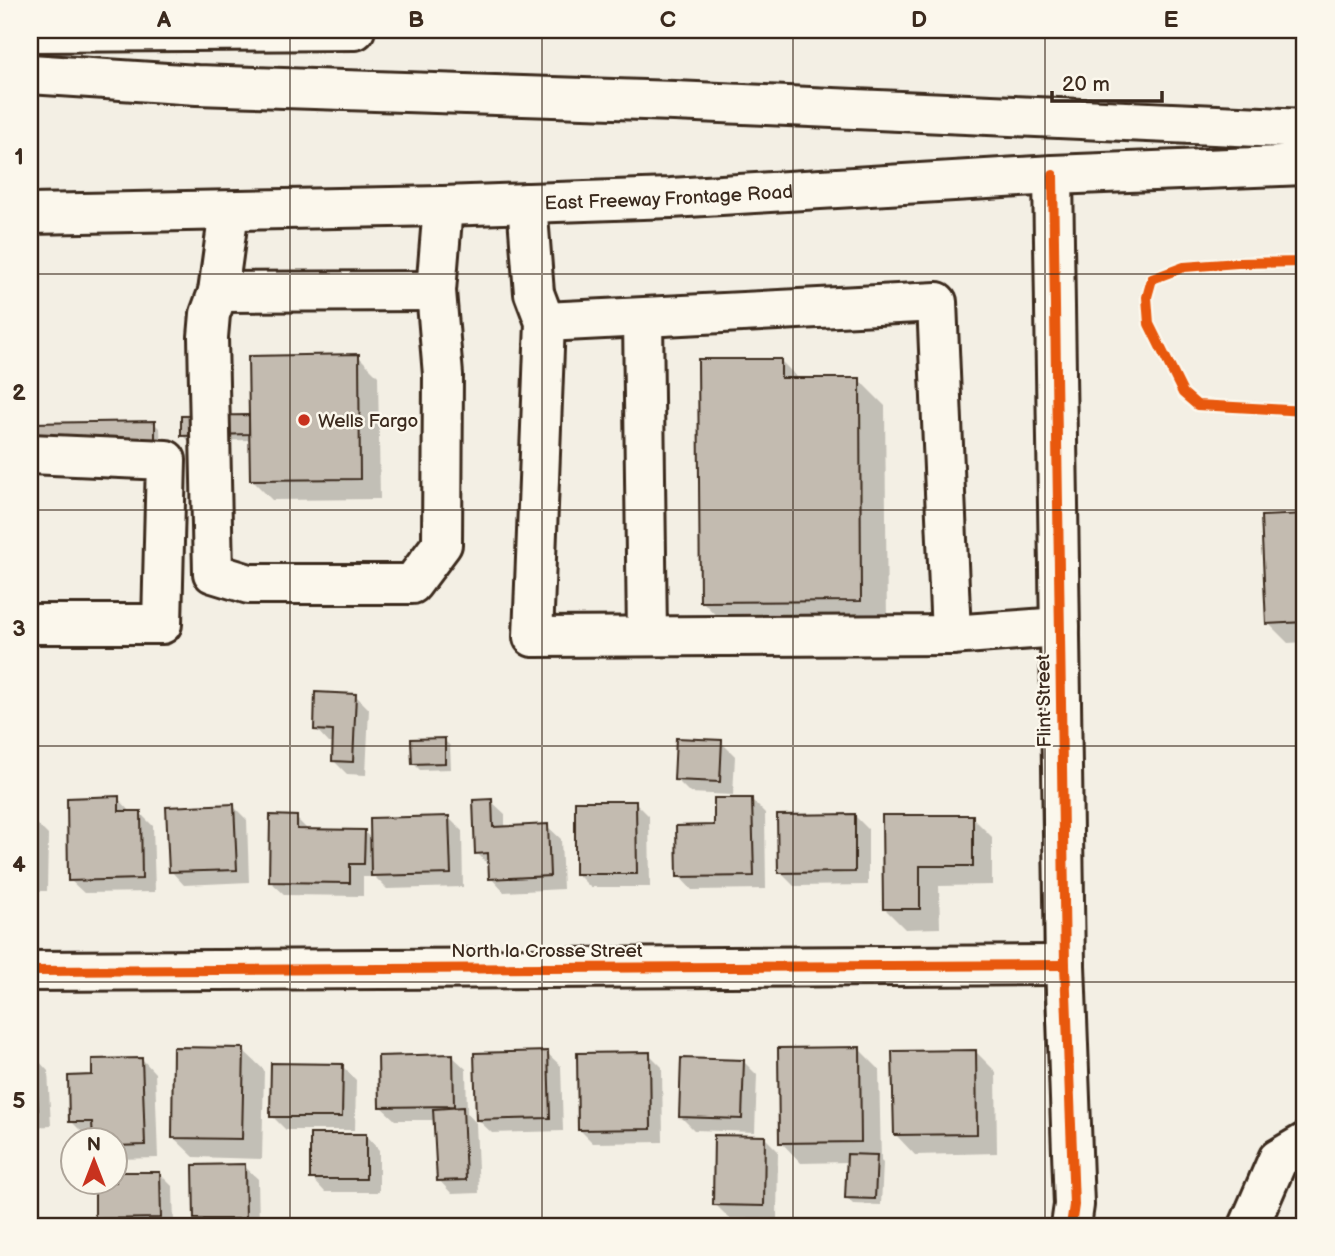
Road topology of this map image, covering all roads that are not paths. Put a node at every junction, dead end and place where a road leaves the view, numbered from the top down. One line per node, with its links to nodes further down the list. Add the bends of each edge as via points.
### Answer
1 (355, 30): 2 (main road)
2 (30, 32)
3 (30, 74): 4 (main road, via 197,85)
4 (1305, 129)
5 (1305, 165): 6 (main road, East Freeway Frontage Road)
6 (1053, 175): 7 (main road, East Freeway Frontage Road); 17 (main road, Flint Street)
7 (527, 203): 8 (main road, East Freeway Frontage Road); 14 (main road, via 534,293)
8 (443, 206): 9 (main road, East Freeway Frontage Road); 11 (main road)
9 (229, 211): 10 (main road, East Freeway Frontage Road); 12 (main road)
10 (30, 214)
11 (436, 291): 12 (main road); 12 (main road, via 443,375 442,544 412,584 249,584 213,573 208,337)
12 (218, 292)
13 (643, 317): 14 (main road); 18 (main road, via 937,302); 19 (main road)
14 (545, 322): 19 (main road, via 533,637)
15 (30, 454): 16 (main road, via 166,460 162,624)
16 (30, 624)
17 (1060, 627): 18 (main road); 20 (main road, Flint Street)
18 (951, 635): 19 (main road)
19 (647, 636)
20 (1065, 965): 21 (main road, North la Crosse Street); 23 (main road, Flint Street)
21 (30, 971)
22 (1305, 1143): 24 (main road, via 1278,1159)
23 (1071, 1226)
24 (1249, 1226)

